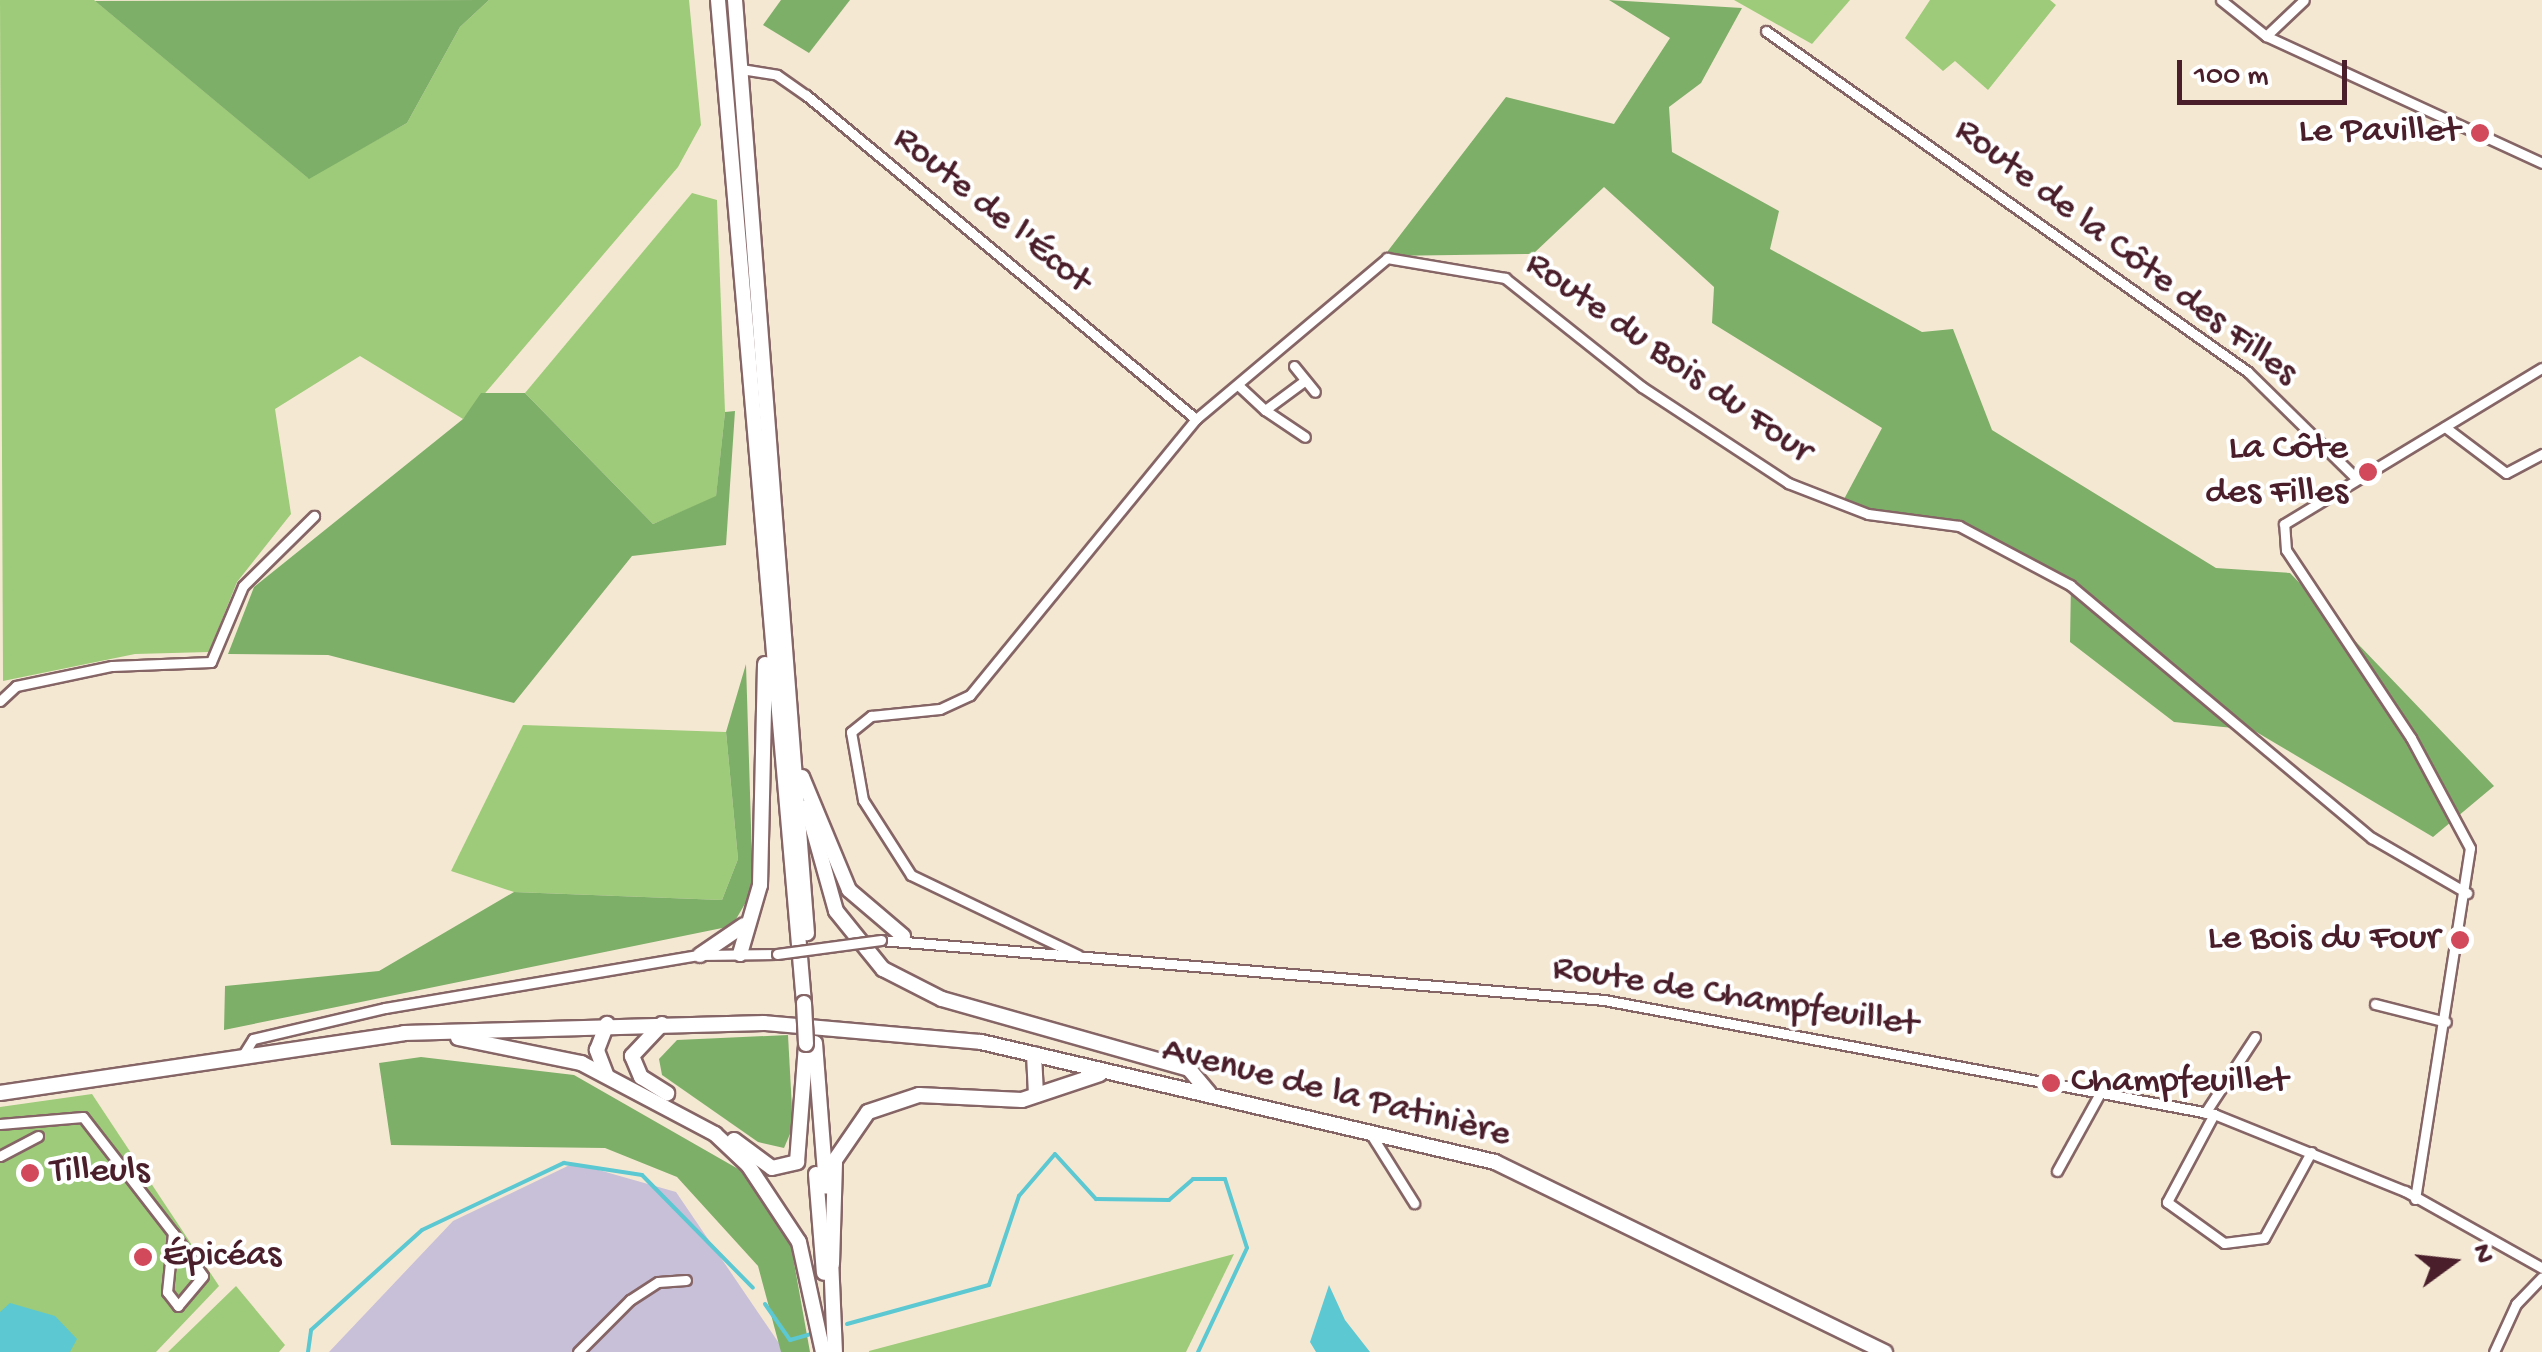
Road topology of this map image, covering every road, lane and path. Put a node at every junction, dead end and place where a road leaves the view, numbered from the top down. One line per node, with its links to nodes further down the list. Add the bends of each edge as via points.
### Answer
1 (718, 0): 21 (main road)
2 (734, 0): 7 (main road)
3 (2222, 0): 6 (street)
4 (2304, 0): 6 (street)
5 (1766, 31): 19 (street, Route de la Côte des Filles, via 2248,372)
6 (2266, 36): 8 (street)
7 (741, 69): 15 (street, Route de l'Écot, via 777,74 806,95); 23 (main road)
8 (2542, 164)
9 (1294, 366): 11 (street)
10 (2542, 368): 16 (street)
11 (1304, 382): 13 (street); 14 (street)
12 (1238, 385): 14 (street); 15 (street, Route du Bois du Four); 25 (street, Route du Bois du Four, via 1375,262 1506,278 1642,386 1788,483 1868,514 1959,526 2070,586 2372,838)
13 (1315, 392)
14 (1266, 410): 17 (street)
15 (1196, 418): 30 (street, Route du Bois du Four, via 970,696 940,709 871,716 851,732 863,800 911,875)
16 (2446, 427): 18 (street, via 2506,473); 19 (street)
17 (1305, 437)
18 (2542, 454)
19 (2356, 478): 25 (street, via 2291,513 2286,550 2462,827)
20 (314, 516): 22 (street, via 244,586 211,662 99,669 16,686)
21 (765, 579): 26 (main road, via 760,885); 31 (main road)
22 (0, 701)
23 (794, 733): 24 (main road); 31 (main road)
24 (802, 776): 27 (main road, via 849,890); 44 (main road, via 836,911 883,968 942,999 1189,1069)
25 (2467, 893): 33 (street)
26 (748, 921): 28 (main road); 29 (main road)
27 (903, 936): 28 (street, Route de Champfeuillet, bridge); 30 (street, Route de Champfeuillet)
28 (740, 954): 29 (street, Route de Champfeuillet)
29 (700, 955): 40 (street, Route de Champfeuillet, via 386,1008 253,1039)
30 (1078, 955): 45 (street, Route de Champfeuillet, via 1604,1000)
31 (808, 1003): 38 (main road)
32 (2375, 1004): 33 (street)
33 (2446, 1022): 54 (street)
34 (662, 1023): 35 (main road, Avenue de la Patinière); 38 (main road, via 632,1056 642,1078 772,1168 788,1167 803,1151); 39 (main road, Avenue de la Patinière, via 820,1025)
35 (608, 1024): 36 (main road, Avenue de la Patinière); 42 (main road, via 597,1050)
36 (404, 1033): 40 (main road); 42 (main road, via 545,1054)
37 (2255, 1037): 47 (street)
38 (811, 1044): 57 (main road); 62 (main road)
39 (1034, 1054): 41 (main road, Avenue de la Patinière); 46 (main road, via 1042,1085)
40 (243, 1055): 43 (main road)
41 (1116, 1072): 44 (main road, Avenue de la Patinière); 46 (main road)
42 (606, 1074): 62 (main road, via 676,1108 748,1165 799,1242)
43 (0, 1093)
44 (1209, 1093): 49 (main road, Avenue de la Patinière)
45 (2100, 1093): 47 (street, Route de Champfeuillet); 53 (street)
46 (1035, 1096): 57 (main road, via 919,1095 855,1122 834,1160)
47 (2210, 1114): 51 (street, Route de Champfeuillet); 51 (street, via 2167,1202 2224,1243 2264,1238)
48 (0, 1124): 56 (street, via 83,1117)
49 (1370, 1130): 55 (street); 64 (main road, Avenue de la Patinière, via 1495,1162)
50 (38, 1136): 52 (street)
51 (2310, 1152): 54 (street, Route de Champfeuillet)
52 (0, 1156)
53 (2056, 1171)
54 (2415, 1199): 58 (street, Route de Champfeuillet)
55 (1414, 1203)
56 (173, 1234): 56 (street, via 166,1292 178,1306 203,1276)
57 (832, 1264): 63 (main road)
58 (2542, 1268)
59 (2542, 1278): 65 (street, via 2516,1304)
60 (686, 1280): 61 (street, via 658,1282 630,1300)
61 (578, 1352)
62 (825, 1352)
63 (835, 1352)
64 (1884, 1352)
65 (2494, 1352)

